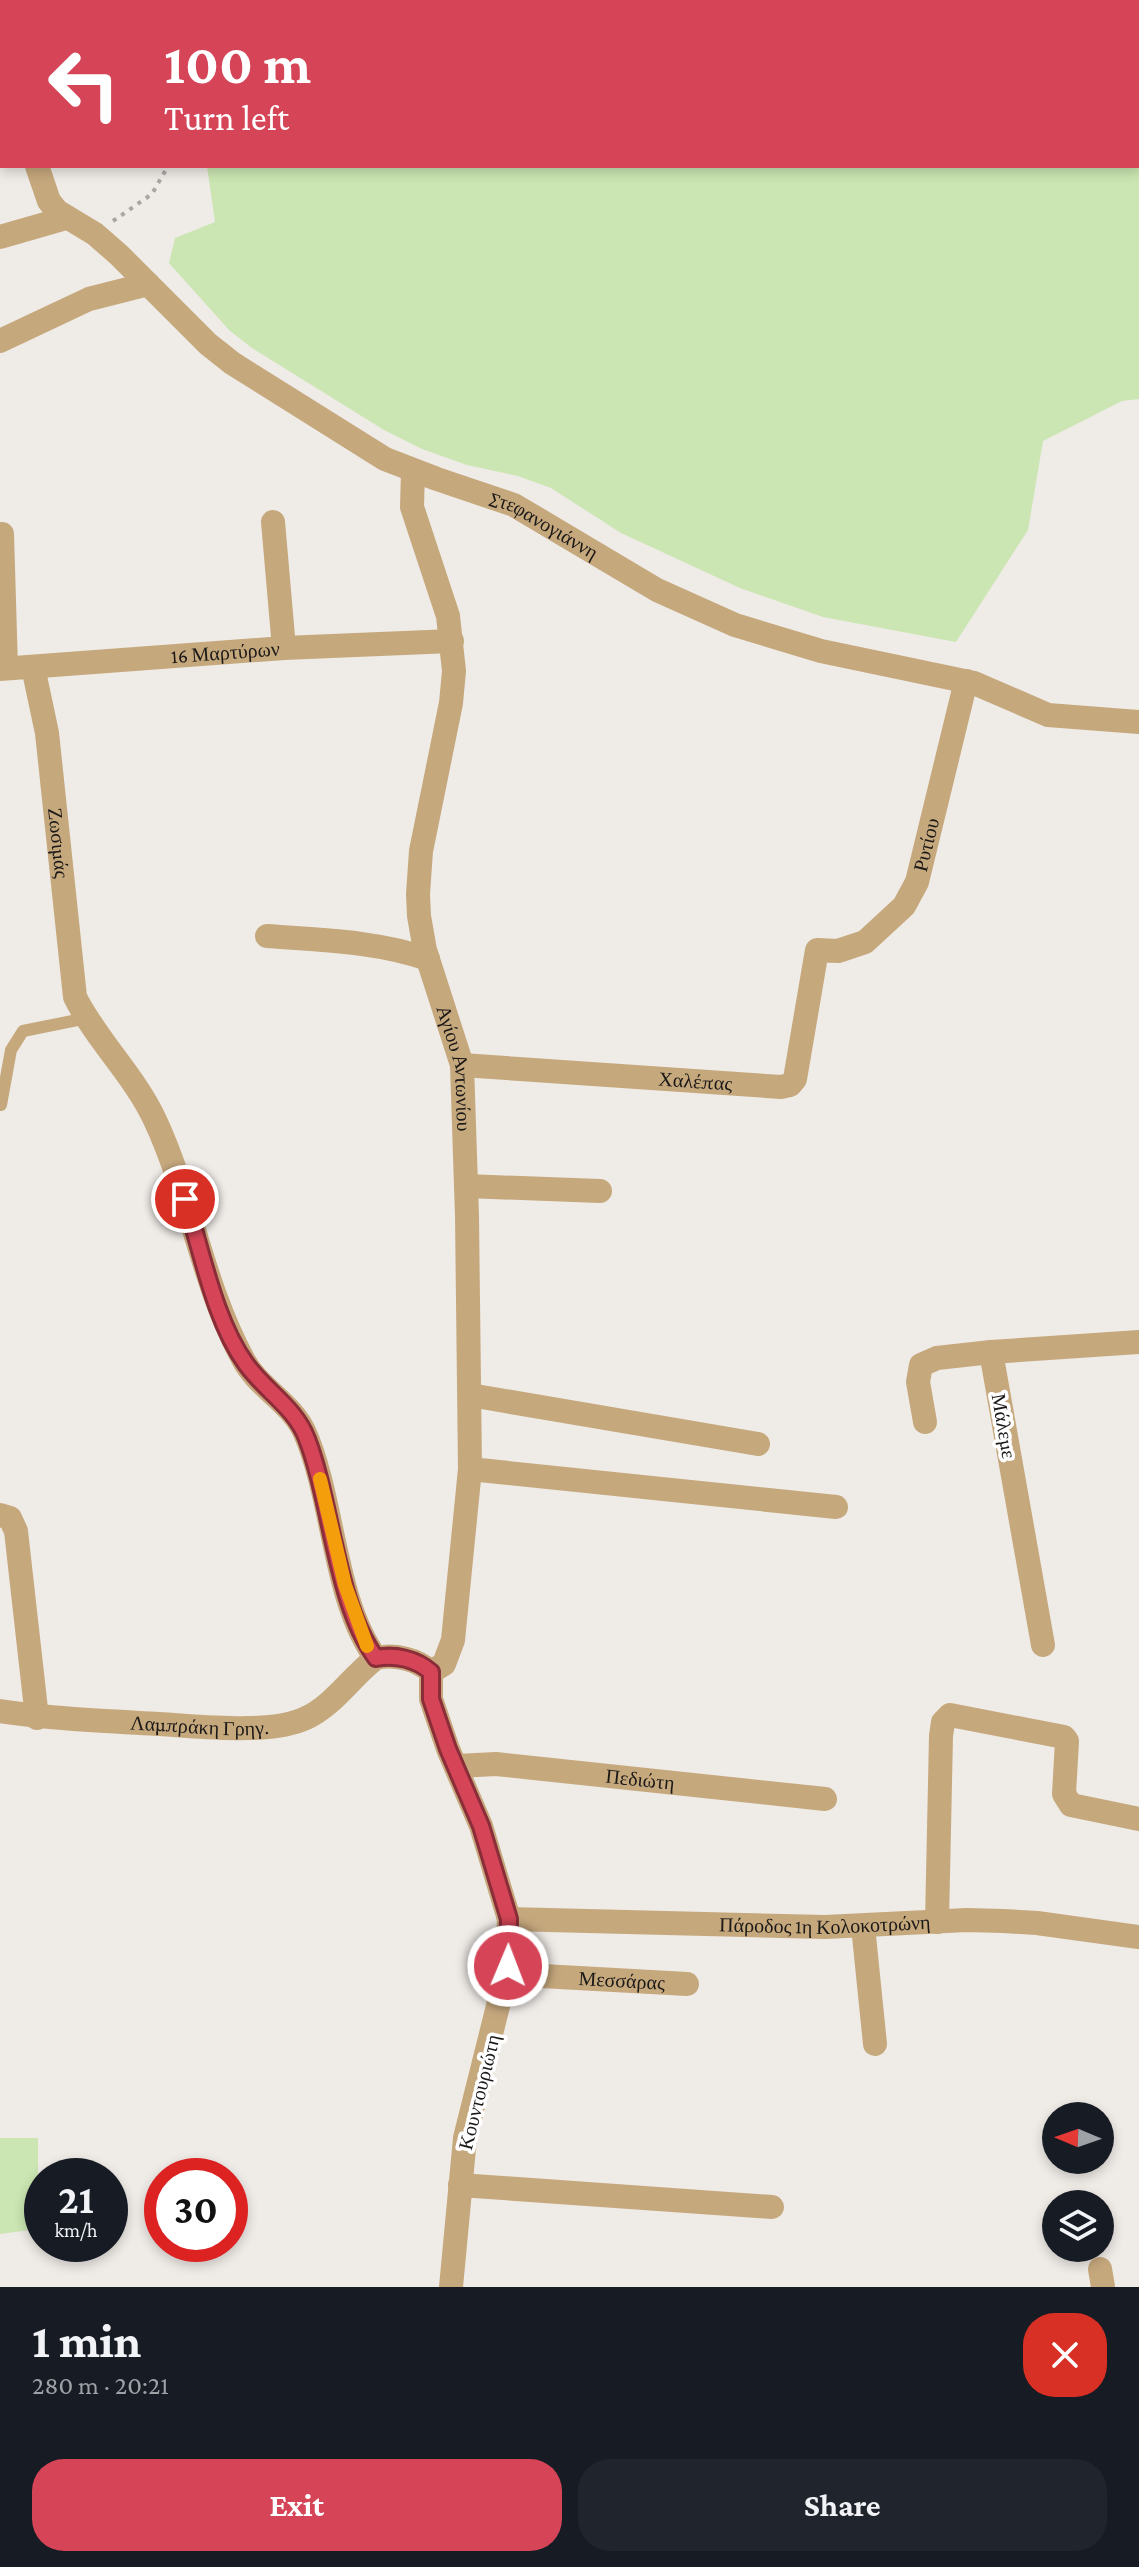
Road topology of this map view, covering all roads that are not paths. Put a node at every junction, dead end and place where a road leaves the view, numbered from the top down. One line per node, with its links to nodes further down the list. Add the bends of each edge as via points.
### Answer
1 (38, 168): 2 (street, Στεφανογιάννη, via 49,201)
2 (66, 218): 3 (street); 4 (street, Στεφανογιάννη, via 95,234)
3 (0, 237)
4 (148, 284): 5 (street, via 89,299); 6 (street, Στεφανογιάννη, via 232,363 373,452)
5 (0, 341)
6 (413, 471): 9 (street, Αγίου Αντωνίου, via 412,507); 13 (street, Στεφανογιάννη, via 514,505 657,590 735,625 821,651)
7 (273, 522): 10 (street)
8 (2, 534): 12 (street)
9 (452, 641): 10 (street, 16 Μαρτύρων); 17 (street, Αγίου Αντωνίου, via 451,703 419,865 419,916)
10 (284, 648): 11 (street, 16 Μαρτύρων)
11 (33, 667): 12 (street, 16 Μαρτύρων); 18 (street, Ζωσιμάς, via 47,733 72,983)
12 (3, 668)
13 (966, 681): 14 (street, Στεφανογιάννη, via 1048,715); 16 (street, Ρυτίου, via 911,898 865,942 838,951)
14 (1139, 722)
15 (267, 936): 17 (street, via 376,946)
16 (817, 950): 19 (street, Χαλέπας, via 790,1085)
17 (428, 959): 19 (street, Αγίου Αντωνίου)
18 (87, 1018): 20 (lane, via 23,1031 11,1050); 32 (street, Ζωσιμάς, via 154,1119 221,1312 245,1364 302,1427 345,1585 361,1634)
19 (462, 1065): 21 (street, Αγίου Αντωνίου)
20 (1, 1105)
21 (466, 1186): 22 (street); 25 (street, Αγίου Αντωνίου)
22 (600, 1191)
23 (1139, 1342): 24 (street)
24 (991, 1352): 26 (street, via 921,1365 918,1382); 31 (street, Μάλεμε)
25 (470, 1395): 27 (street); 28 (street, Αγίου Αντωνίου)
26 (925, 1422)
27 (758, 1444)
28 (470, 1469): 29 (street); 33 (street, Αγίου Αντωνίου, via 453,1640 444,1664)
29 (836, 1507)
30 (0, 1515): 35 (street, via 10,1518 16,1531)
31 (1043, 1645)
32 (376, 1658): 33 (street, via 402,1658); 35 (street, Λαμπράκη Γρηγ., via 313,1714 290,1724 215,1727)
33 (431, 1672): 36 (street, Κουντουριώτη, via 431,1699)
34 (0, 1711): 35 (street, Λαμπράκη Γρηγ.)
35 (37, 1718)
36 (457, 1766): 37 (street, Πεδιώτη, via 496,1764); 39 (street, Κουντουριώτη)
37 (825, 1799)
38 (1139, 1819): 40 (street, via 1071,1805 1064,1794 1064,1737 950,1715 943,1722)
39 (509, 1919): 41 (street, Πάροδος 1η Κολοκοτρώνη); 43 (street, Κουντουριώτη)
40 (937, 1922): 41 (street, Πάροδος 1η Κολοκοτρώνη); 42 (street, Πάροδος 1η Κολοκοτρώνη, via 1037,1923)
41 (863, 1926): 45 (street)
42 (1139, 1937)
43 (506, 1974): 44 (street, Μεσσάρας); 46 (street, Κουντουριώτη, via 469,2118)
44 (687, 1984)
45 (875, 2044)
46 (460, 2185): 47 (street); 48 (street, Κουντουριώτη)
47 (772, 2207)
48 (451, 2287)

